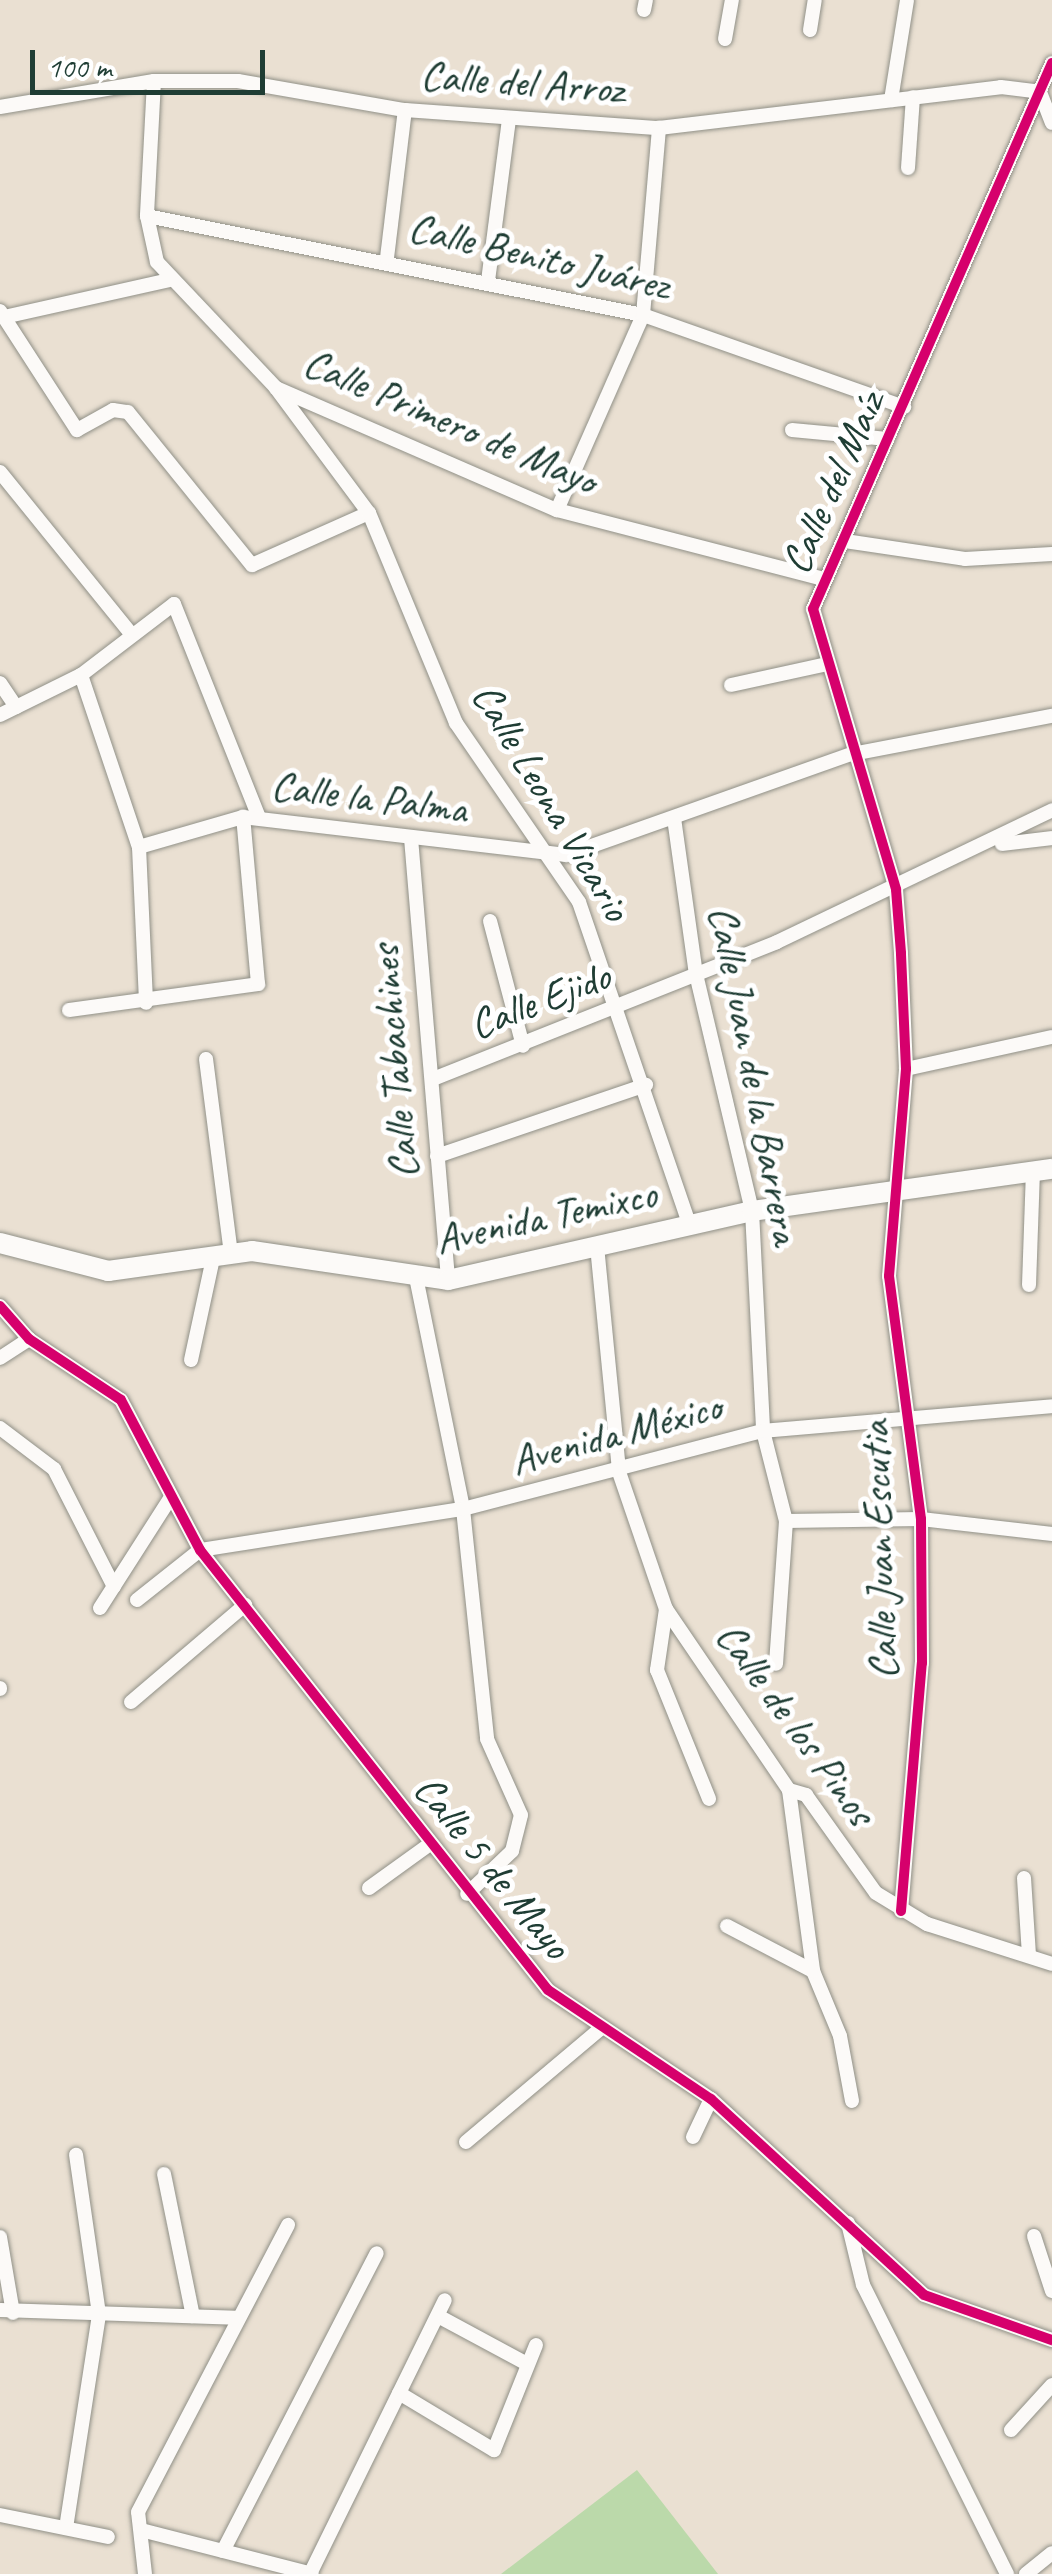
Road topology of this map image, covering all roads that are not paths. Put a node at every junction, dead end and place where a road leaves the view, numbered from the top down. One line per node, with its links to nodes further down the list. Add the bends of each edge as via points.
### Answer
1 (732, 0): 5 (street)
2 (815, 0): 4 (street)
3 (906, 0): 10 (street)
4 (810, 30)
5 (725, 38)
6 (1052, 63): 8 (street, Calle del Maíz)
7 (154, 81): 11 (street, Calle del Arroz); 12 (street, Calle del Arroz, via 267,84); 17 (street, Calle Primero de Mayo)
8 (1040, 92): 9 (street, Calle del Arroz); 14 (street); 24 (street, Calle del Maíz)
9 (913, 97): 10 (street, Calle del Arroz); 16 (street)
10 (892, 100): 15 (street, Calle del Arroz)
11 (0, 107)
12 (405, 110): 13 (street, Calle del Arroz); 18 (street)
13 (509, 119): 15 (street, Calle del Arroz); 20 (street)
14 (1052, 124)
15 (659, 128): 22 (street)
16 (908, 168)
17 (147, 216): 18 (street, Calle Benito Juárez); 19 (street, Calle Primero de Mayo)
18 (387, 258): 20 (street, Calle Benito Juárez)
19 (168, 280): 21 (street); 23 (street, Calle Primero de Mayo)
20 (488, 281): 22 (street, Calle Benito Juárez)
21 (2, 314): 29 (street, via 77,430 113,410 128,412 252,565)
22 (643, 315): 24 (street, Calle Benito Juárez); 28 (street)
23 (276, 388): 28 (street, Calle Primero de Mayo); 29 (street, Calle Leona Vicario)
24 (904, 408): 26 (street, Calle del Maíz)
25 (792, 430): 26 (street)
26 (888, 439): 30 (street, Calle del Maíz)
27 (0, 472): 33 (street)
28 (557, 510): 32 (street, Calle Primero de Mayo)
29 (369, 514): 49 (street, Calle Leona Vicario, via 456,722)
30 (845, 541): 31 (street, via 965,560); 32 (street, Calle del Maíz)
31 (1052, 554)
32 (824, 579): 34 (street, Calle del Maíz, via 813,619)
33 (131, 634): 35 (street); 43 (street, via 174,604)
34 (827, 664): 37 (street); 41 (street, Calle del Maíz)
35 (81, 675): 38 (street); 48 (street)
36 (0, 683): 38 (street)
37 (732, 685)
38 (16, 707): 39 (street)
39 (0, 716)
40 (1052, 716): 41 (street, Calle la Palma)
41 (852, 754): 44 (street, Calle la Palma); 50 (street, Calle del Maíz)
42 (1052, 810): 47 (street, Calle Ejido)
43 (251, 818): 45 (street, Calle la Palma); 48 (street, Calle la Palma); 53 (street, via 258,984)
44 (674, 818): 49 (street, Calle la Palma); 52 (street, Calle Juan de la Barrera)
45 (410, 838): 49 (street, Calle la Palma); 60 (street, Calle Tabachines)
46 (1052, 838): 47 (street)
47 (996, 844): 50 (street, Calle Ejido)
48 (139, 847): 53 (street)
49 (548, 856): 54 (street, Calle Leona Vicario, via 579,902)
50 (896, 888): 52 (street, Calle Ejido); 59 (street, Calle del Maíz)
51 (490, 921): 57 (street)
52 (696, 974): 54 (street, Calle Ejido); 65 (street, Calle Juan de la Barrera)
53 (146, 1003): 55 (street)
54 (622, 1009): 57 (street, Calle Ejido); 61 (street, Calle Leona Vicario)
55 (69, 1010)
56 (1052, 1037): 59 (street)
57 (523, 1046): 60 (street, Calle Ejido)
58 (206, 1059): 69 (street)
59 (906, 1069): 64 (street, Calle del Maíz)
60 (433, 1079): 62 (street, Calle Tabachines)
61 (646, 1085): 62 (street); 66 (street, Calle Leona Vicario)
62 (438, 1156): 70 (street, Calle Tabachines)
63 (1042, 1170): 64 (main road, Avenida Temixco); 72 (street)
64 (898, 1186): 65 (main road, Avenida Temixco); 78 (street, Calle Juan Escutia, via 889,1276)
65 (752, 1211): 66 (main road, Avenida Temixco); 80 (street, Calle Juan de la Barrera)
66 (690, 1224): 68 (main road, Avenida Temixco)
67 (0, 1243): 69 (main road, Avenida Temixco, via 108,1270)
68 (597, 1246): 70 (main road, Avenida Temixco); 81 (street, Calle de los Pinos)
69 (222, 1254): 71 (main road, Avenida Temixco, via 311,1256); 76 (street)
70 (448, 1280): 71 (main road, Avenida Temixco)
71 (417, 1282): 83 (street)
72 (1029, 1285)
73 (0, 1306): 74 (street, Calle 5 de Mayo)
74 (29, 1339): 75 (street); 82 (street, Calle 5 de Mayo, via 122,1400)
75 (0, 1358)
76 (191, 1360)
77 (1052, 1406): 78 (street, Avenida México)
78 (908, 1418): 80 (street, Avenida México); 84 (street, Calle Juan Escutia)
79 (0, 1428): 88 (street, via 54,1470)
80 (763, 1431): 81 (street, Avenida México); 85 (street, Calle Juan de la Barrera)
81 (619, 1472): 83 (street, Avenida México); 92 (street, Calle de los Pinos)
82 (171, 1497): 87 (street, Calle 5 de Mayo); 88 (street)
83 (463, 1509): 87 (street, Avenida México); 100 (street, via 487,1739 522,1834)
84 (920, 1519): 85 (street); 86 (street); 101 (street, Calle Juan Escutia, via 922,1663)
85 (786, 1521): 93 (street, Calle Juan de la Barrera)
86 (1052, 1534)
87 (200, 1550): 89 (street); 90 (street, Calle 5 de Mayo)
88 (114, 1587): 91 (street)
89 (137, 1600)
90 (246, 1605): 94 (street); 97 (street, Calle 5 de Mayo)
91 (100, 1608)
92 (666, 1609): 95 (street, Calle de los Pinos); 96 (street, via 657,1670)
93 (776, 1664)
94 (131, 1702)
95 (790, 1790): 101 (street, Calle de los Pinos, via 806,1795 876,1893); 105 (street)
96 (709, 1799)
97 (430, 1844): 99 (street); 100 (street, Calle 5 de Mayo)
98 (1024, 1878): 103 (street)
99 (369, 1888)
100 (468, 1894): 106 (street, Calle 5 de Mayo, via 512,1954)
101 (901, 1911): 103 (street, Calle de los Pinos)
102 (726, 1926): 105 (street)
103 (1029, 1956): 104 (street, Calle de los Pinos)
104 (1052, 1964)
105 (813, 1971): 108 (street, via 840,2036)
106 (598, 2030): 107 (street, Calle 5 de Mayo); 110 (street)
107 (711, 2099): 109 (street); 113 (street, Calle 5 de Mayo)
108 (852, 2101)
109 (693, 2137)
110 (466, 2142)
111 (76, 2155): 121 (street)
112 (164, 2174): 122 (street)
113 (848, 2223): 125 (street, Calle 5 de Mayo, via 924,2295); 139 (street, via 863,2285)
114 (288, 2225): 124 (street)
115 (1034, 2236): 118 (street)
116 (0, 2238): 120 (street)
117 (377, 2253): 135 (street)
118 (1052, 2291)
119 (445, 2300): 123 (street)
120 (6, 2312): 121 (street)
121 (99, 2314): 122 (street); 132 (street)
122 (193, 2316): 124 (street)
123 (438, 2316): 127 (street); 129 (street)
124 (236, 2318): 133 (street, via 138,2512)
125 (1052, 2340)
126 (536, 2345): 127 (street)
127 (527, 2364): 129 (street, via 494,2450)
128 (1052, 2386): 130 (street)
129 (399, 2394): 138 (street)
130 (1011, 2430)
131 (0, 2515): 132 (street)
132 (66, 2528): 134 (street)
133 (144, 2532): 135 (street); 137 (street)
134 (108, 2538)
135 (223, 2551): 138 (street)
136 (1052, 2553): 140 (street)
137 (146, 2574)
138 (311, 2574)
139 (1007, 2574)
140 (1026, 2574)

